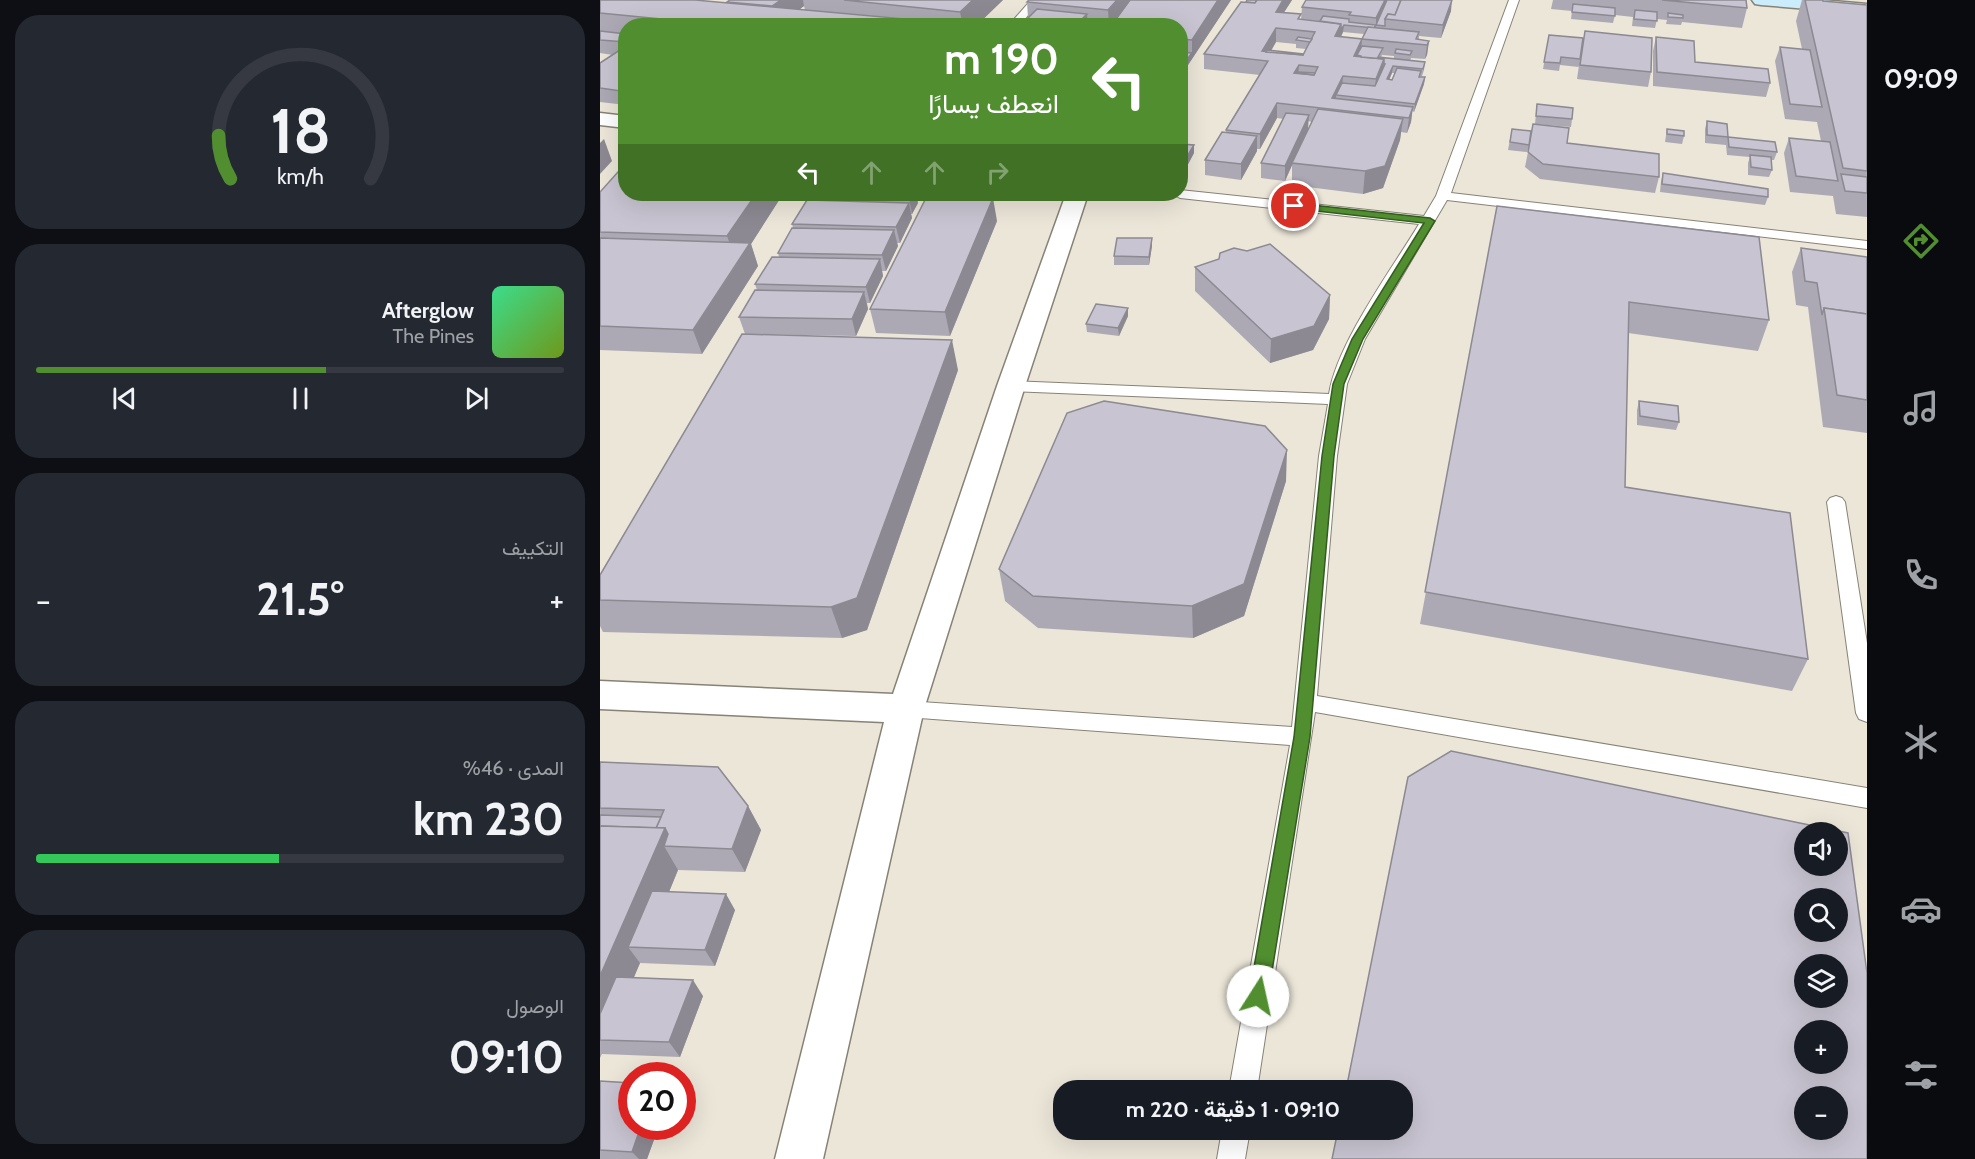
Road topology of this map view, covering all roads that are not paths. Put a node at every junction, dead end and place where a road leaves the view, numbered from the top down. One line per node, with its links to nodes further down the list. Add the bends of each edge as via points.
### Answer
1 (1036, 0): 5 (lane)
2 (1761, 0): 4 (main road)
3 (1510, 2): 9 (lane)
4 (1867, 9)
5 (1019, 18)
6 (600, 119): 7 (street)
7 (618, 121)
8 (1188, 195): 11 (lane)
9 (1443, 196): 11 (lane); 12 (lane)
10 (1075, 201): 13 (street)
11 (1430, 221): 14 (lane, via 1358,339)
12 (1867, 245)
13 (1011, 386): 14 (lane); 18 (street)
14 (1336, 399): 17 (lane)
15 (1836, 502): 19 (lane)
16 (600, 695): 18 (street)
17 (1305, 702): 20 (lane); 21 (lane)
18 (906, 709): 20 (lane); 24 (street)
19 (1867, 713)
20 (1302, 737): 22 (lane)
21 (1867, 798)
22 (1245, 1080)
23 (1234, 1140): 25 (lane)
24 (799, 1159)
25 (1231, 1159)

